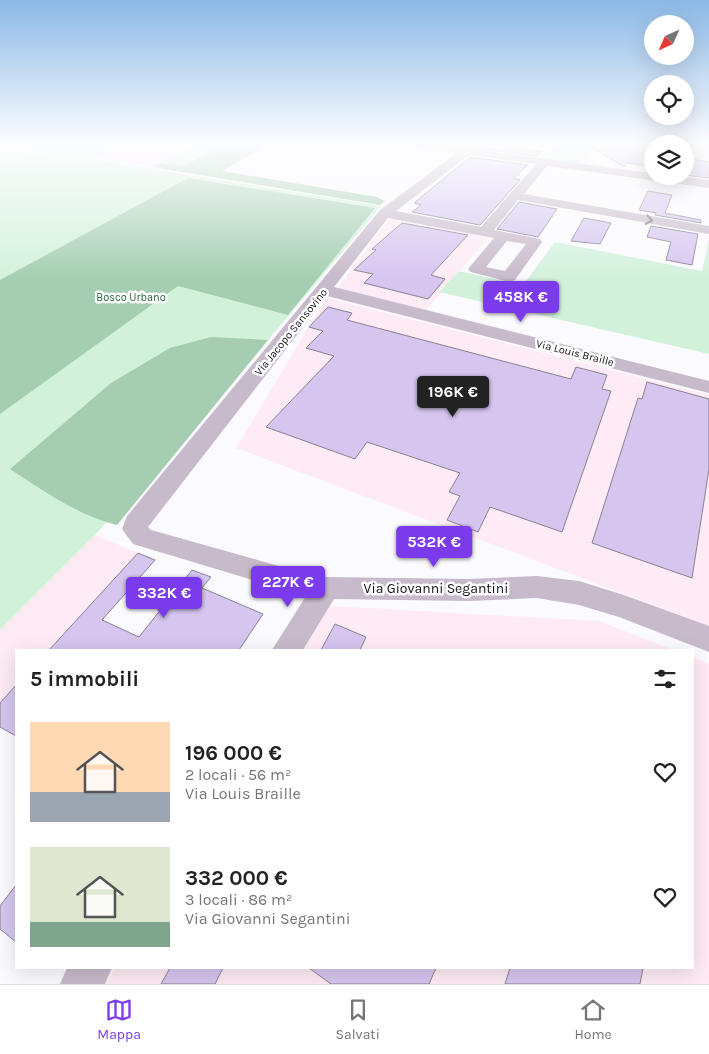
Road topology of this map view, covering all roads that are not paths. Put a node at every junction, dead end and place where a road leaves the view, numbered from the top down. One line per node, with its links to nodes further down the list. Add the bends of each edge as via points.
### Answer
1 (416, 190): 4 (street, Via Jacopo Sansovino)
2 (520, 190): 3 (street)
3 (515, 196): 5 (street, one-way to 5); 6 (street)
4 (385, 213): 6 (street); 8 (street, Via Jacopo Sansovino)
5 (709, 230)
6 (484, 232): 7 (street)
7 (504, 235)
8 (325, 290): 9 (street, Via Louis Braille); 10 (street, Via Jacopo Sansovino, via 136,523)
9 (709, 388)
10 (135, 529): 11 (street, Via Giovanni Segantini, via 142,537)
11 (326, 588): 12 (street, Via Giovanni Segantini, via 469,590 538,587 580,593 624,606); 13 (street)
12 (709, 639)
13 (288, 649)
14 (90, 969): 15 (street)
15 (81, 984)

